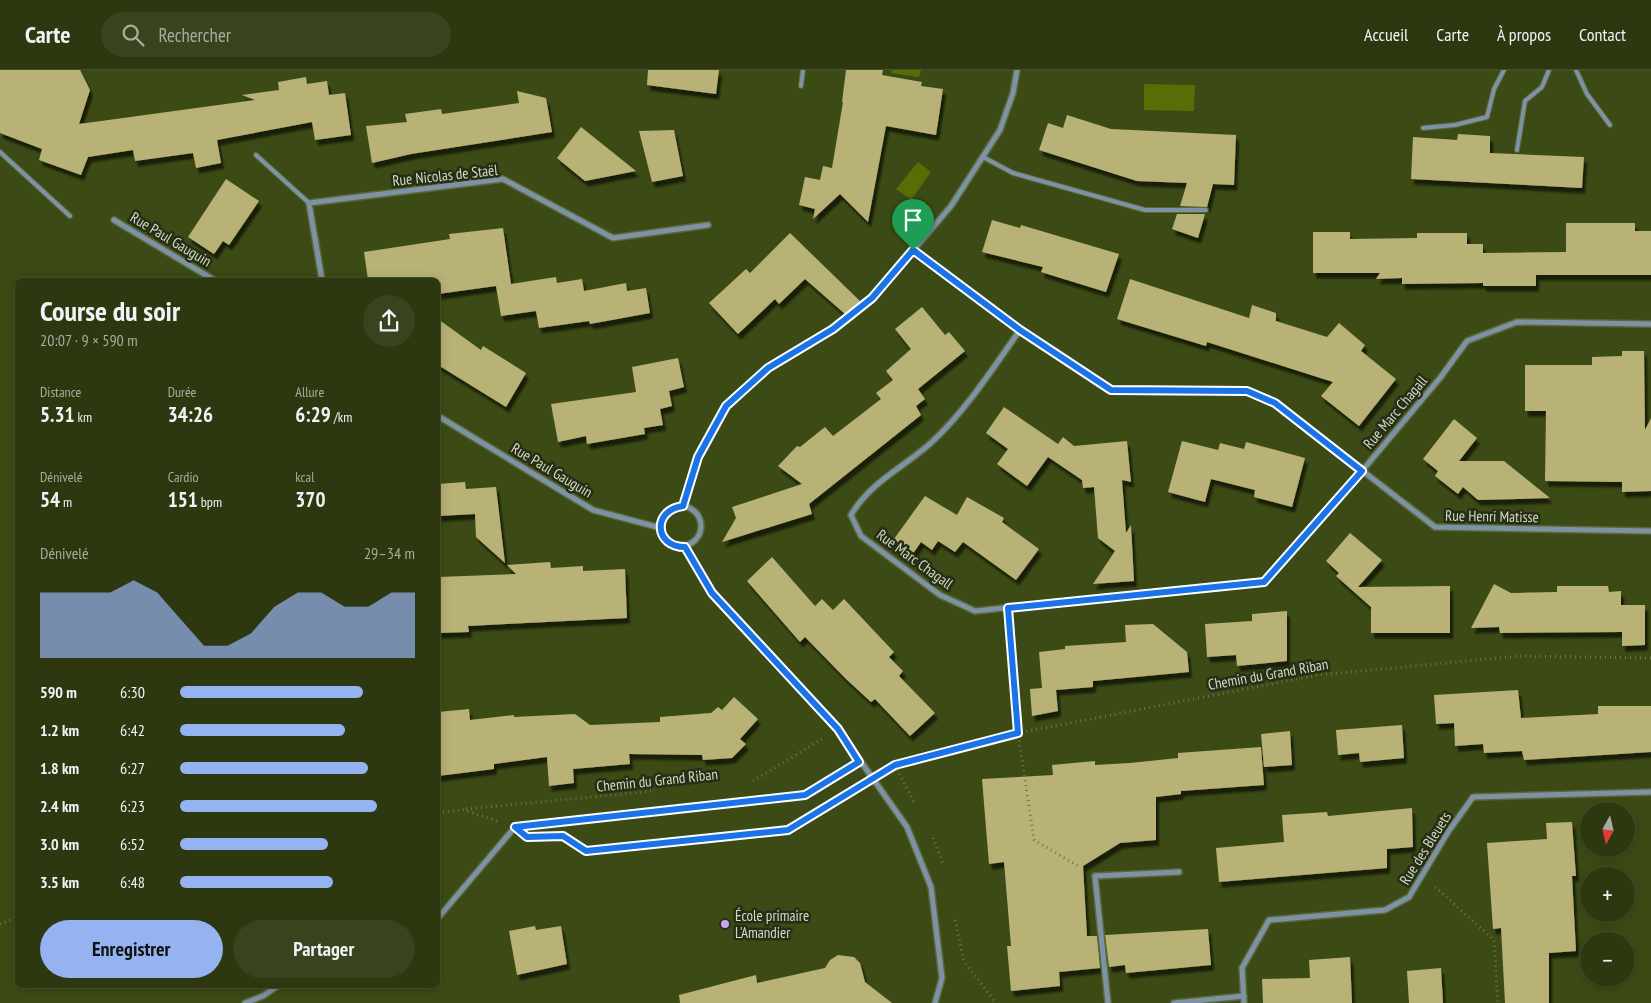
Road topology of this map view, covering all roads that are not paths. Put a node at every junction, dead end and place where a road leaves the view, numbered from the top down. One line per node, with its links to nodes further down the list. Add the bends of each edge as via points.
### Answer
1 (803, 70): 6 (lane)
2 (1017, 70): 12 (street, via 1000,130)
3 (1504, 70): 8 (lane, via 1494,89 1487,117)
4 (1549, 70): 9 (lane, via 1542,87 1525,102)
5 (1576, 70): 7 (lane, via 1587,94)
6 (801, 86)
7 (1610, 125)
8 (1423, 128)
9 (1517, 150)
10 (0, 152): 15 (lane)
11 (256, 155): 13 (lane)
12 (983, 157): 14 (lane, via 1014,173 1144,210); 18 (street, via 950,206)
13 (309, 203): 17 (street, Rue Nicolas de Staël, via 503,179 613,238); 20 (street)
14 (1206, 210)
15 (70, 216)
16 (114, 220): 19 (street, Rue Paul Gauguin)
17 (708, 225)
18 (913, 250): 22 (street, Rue Henri Matisse); 25 (street, via 872,298 833,329 768,368 726,406 698,457)
19 (211, 278)
20 (322, 278)
21 (1651, 324): 24 (street, Rue Marc Chagall, via 1517,322 1467,342)
22 (1020, 330): 24 (street, Rue Henri Matisse, via 1111,390 1247,391 1275,403); 30 (street, Rue Marc Chagall, via 966,406 933,442 862,497 851,515 861,536 940,595 975,611)
23 (440, 417): 26 (street, Rue Paul Gauguin, via 593,510)
24 (1362, 471): 27 (street, Rue Henri Matisse, via 1436,527); 29 (street, Rue Marc Chagall, via 1264,582)
25 (683, 506): 26 (street, via 670,509); 28 (street, via 695,511 702,522 700,535)
26 (661, 528): 28 (street, via 672,545)
27 (1651, 531)
28 (685, 547): 31 (street, via 712,593 838,729)
29 (1149, 594)
30 (1043, 604)
31 (859, 762): 34 (street, via 805,795 515,827); 38 (street, via 907,827 931,887 942,978)
32 (1651, 792): 36 (street, Rue des Bleuets, via 1473,797 1409,897 1385,910 1269,920 1242,968)
33 (1179, 872): 39 (street, via 1095,876)
34 (440, 916)
35 (275, 988): 37 (street)
36 (1244, 996): 40 (street); 41 (street)
37 (245, 1003)
38 (935, 1003)
39 (1108, 1003)
40 (1174, 1003)
41 (1244, 1003)

